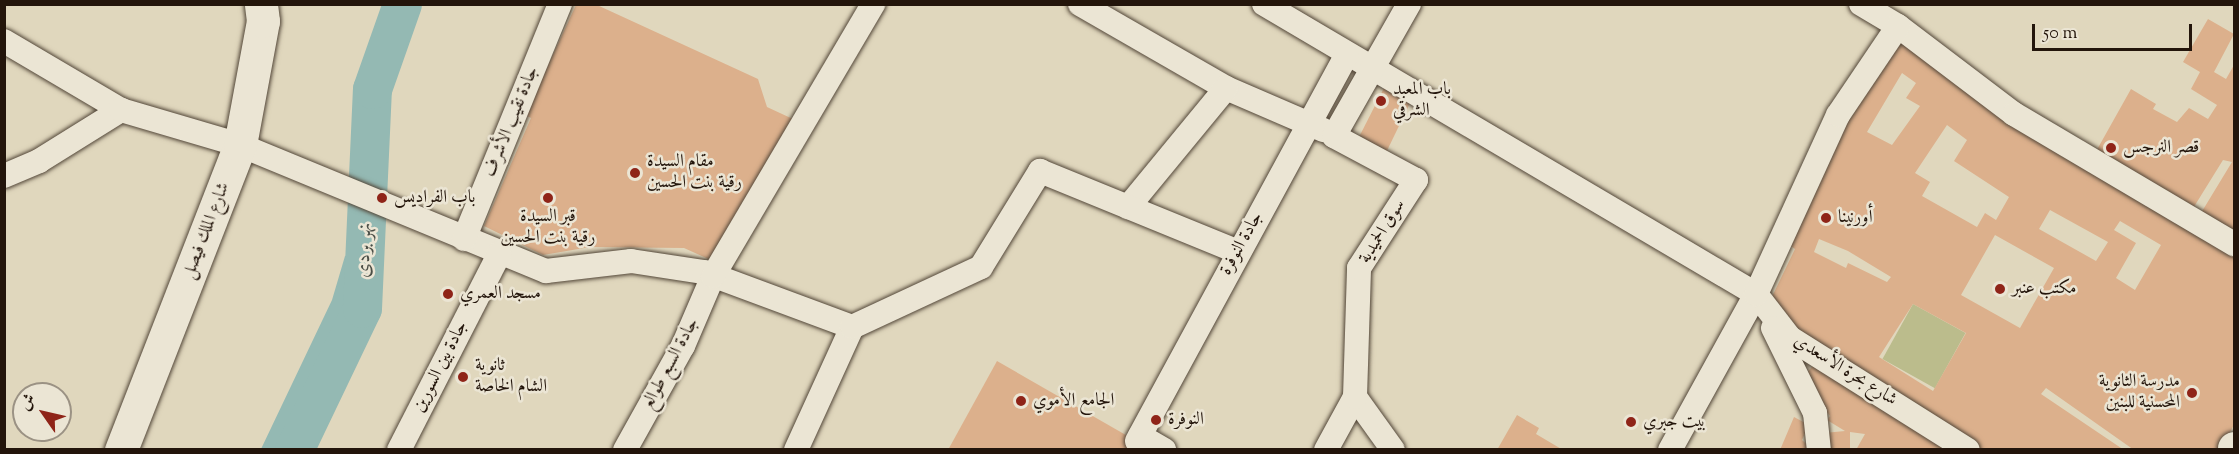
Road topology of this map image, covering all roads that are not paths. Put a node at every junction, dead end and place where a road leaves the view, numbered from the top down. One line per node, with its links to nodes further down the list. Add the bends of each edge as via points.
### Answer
1 (261, 4): 16 (street, شارع الملك فيصل, via 264,21)
2 (560, 4): 19 (street, جادة نقيب الأشرف)
3 (873, 4): 23 (street, جادة السبع طوالع)
4 (1080, 4): 12 (street)
5 (1264, 4): 10 (street)
6 (1409, 4): 11 (street)
7 (1861, 4): 8 (street)
8 (1898, 26): 20 (street, via 2014,114); 24 (street, via 1838,115)
9 (4, 41): 13 (street)
10 (1347, 54): 11 (street); 14 (street, جادة النوفرة)
11 (1372, 70): 15 (street); 24 (street)
12 (1226, 88): 14 (street); 18 (street)
13 (121, 110): 16 (street); 17 (street, via 39,161)
14 (1309, 123): 15 (street); 21 (street, جادة النوفرة)
15 (1334, 136): 26 (street, سوق الحميدية, via 1416,180 1359,268)
16 (240, 145): 19 (street); 27 (street, شارع الملك فيصل)
17 (4, 176)
18 (1128, 207): 21 (street); 25 (street, via 1040,171 981,267)
19 (464, 239): 22 (street)
20 (2235, 244)
21 (1238, 252): 31 (street, جادة النوفرة, via 1139,438)
22 (500, 253): 23 (street, via 546,271 631,261); 28 (street, جادة بين السورين)
23 (713, 276): 25 (street); 29 (street, جادة السبع طوالع, via 683,345)
24 (1756, 294): 34 (street); 35 (street, شارع بحرة الأسعدي, via 1815,413); 36 (street, شارع بحرة الأسعدي, via 1790,338)
25 (852, 327): 30 (street)
26 (1355, 397): 32 (street, سوق الحميدية); 33 (street)
27 (121, 450)
28 (399, 450)
29 (625, 450)
30 (796, 450)
31 (1164, 450)
32 (1326, 450)
33 (1393, 450)
34 (1670, 450)
35 (1819, 450)
36 (1968, 450)

